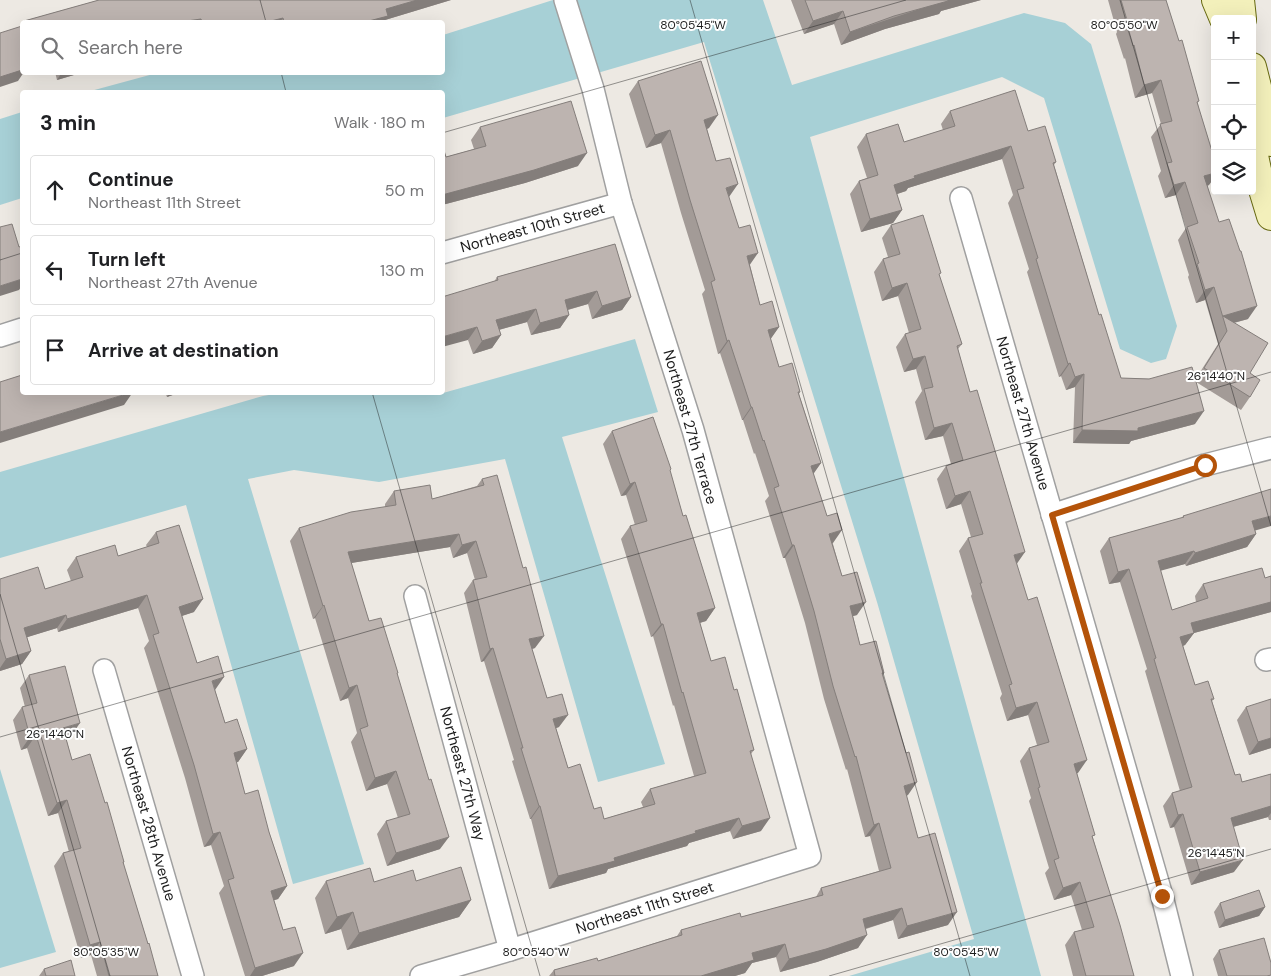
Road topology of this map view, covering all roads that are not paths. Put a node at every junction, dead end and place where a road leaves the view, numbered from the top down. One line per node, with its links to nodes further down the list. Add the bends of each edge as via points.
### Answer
1 (565, 0): 10 (street, Northeast 27th Terrace, via 593,89)
2 (1216, 0): 4 (street)
3 (1240, 0): 5 (street)
4 (1222, 15)
5 (1242, 15)
6 (1256, 83): 7 (street)
7 (1271, 142)
8 (1256, 162): 11 (street)
9 (961, 198): 16 (street, Northeast 27th Avenue)
10 (621, 203): 12 (street, Northeast 10th Street); 19 (street, Northeast 27th Terrace, via 693,430)
11 (1271, 216)
12 (445, 252)
13 (20, 330): 14 (street)
14 (0, 336)
15 (1271, 448): 16 (street, via 1205,465)
16 (1052, 515): 23 (street, Northeast 27th Avenue)
17 (415, 596): 20 (street, Northeast 27th Way)
18 (104, 670): 21 (street, Northeast 28th Avenue)
19 (810, 856): 20 (street, Northeast 11th Street)
20 (510, 950): 22 (street, Northeast 11th Street)
21 (193, 976)
22 (421, 976)
23 (1182, 976)

